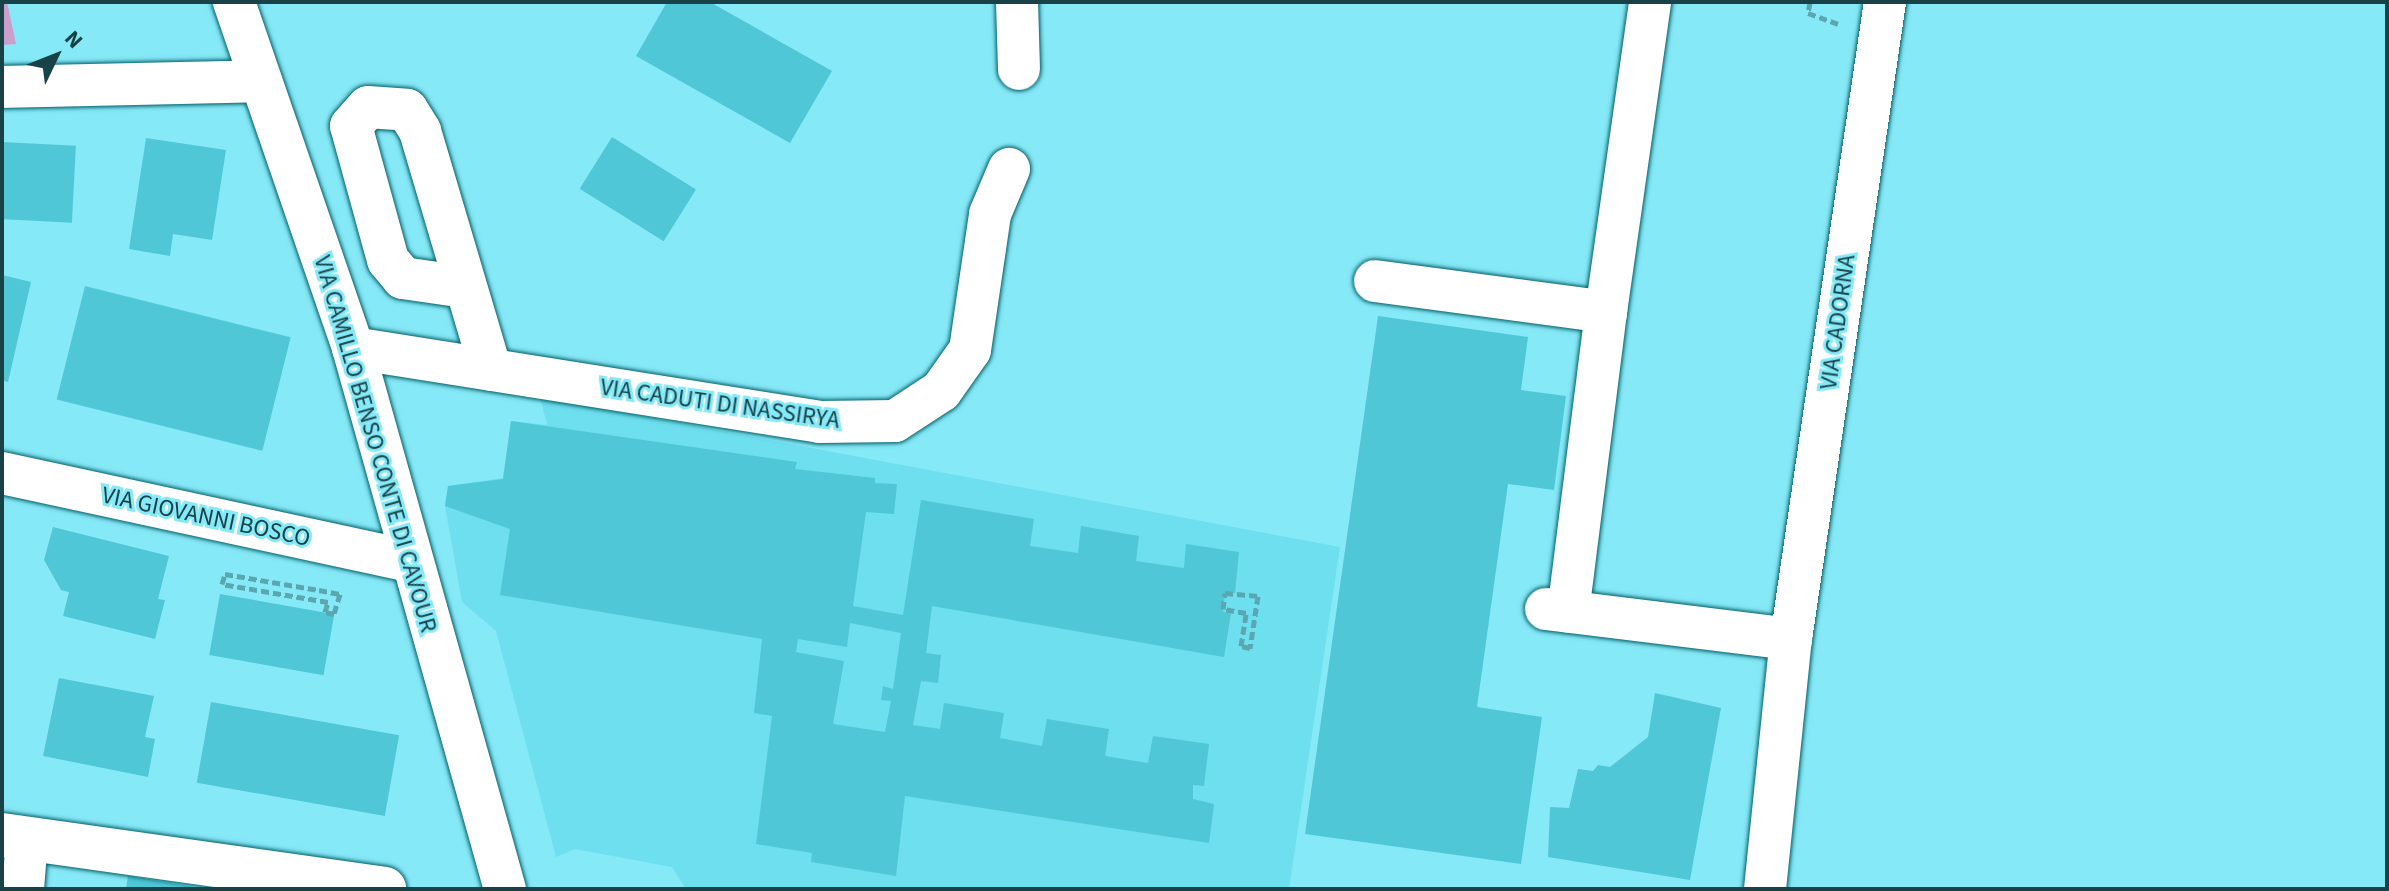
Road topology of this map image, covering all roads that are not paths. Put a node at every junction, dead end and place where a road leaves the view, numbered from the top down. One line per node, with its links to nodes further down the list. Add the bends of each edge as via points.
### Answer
1 (234, 2): 6 (street, VIA CAMILLO BENSO CONTE DI CAVOUR)
2 (1017, 2): 5 (street)
3 (1650, 2): 11 (street)
4 (1878, 3): 16 (street, VIA CADORNA)
5 (1019, 69)
6 (261, 81): 7 (street); 12 (street, VIA CAMILLO BENSO CONTE DI CAVOUR)
7 (2, 87)
8 (1009, 169): 13 (street, VIA CADUTI DI NASSIRYA, via 990,214 970,350 941,391 895,421 819,422)
9 (1375, 281): 11 (street)
10 (465, 287): 13 (street)
11 (1606, 312): 16 (street, via 1557,611)
12 (353, 348): 13 (street, VIA CADUTI DI NASSIRYA); 15 (street, VIA CAMILLO BENSO CONTE DI CAVOUR)
13 (491, 370)
14 (2, 473): 15 (street, VIA GIOVANNI BOSCO)
15 (410, 561): 20 (street, VIA CAMILLO BENSO CONTE DI CAVOUR)
16 (1791, 639): 21 (street, VIA CADORNA)
17 (15, 837): 18 (street); 19 (street)
18 (23, 889)
19 (384, 889)
20 (505, 889)
21 (1765, 889)

